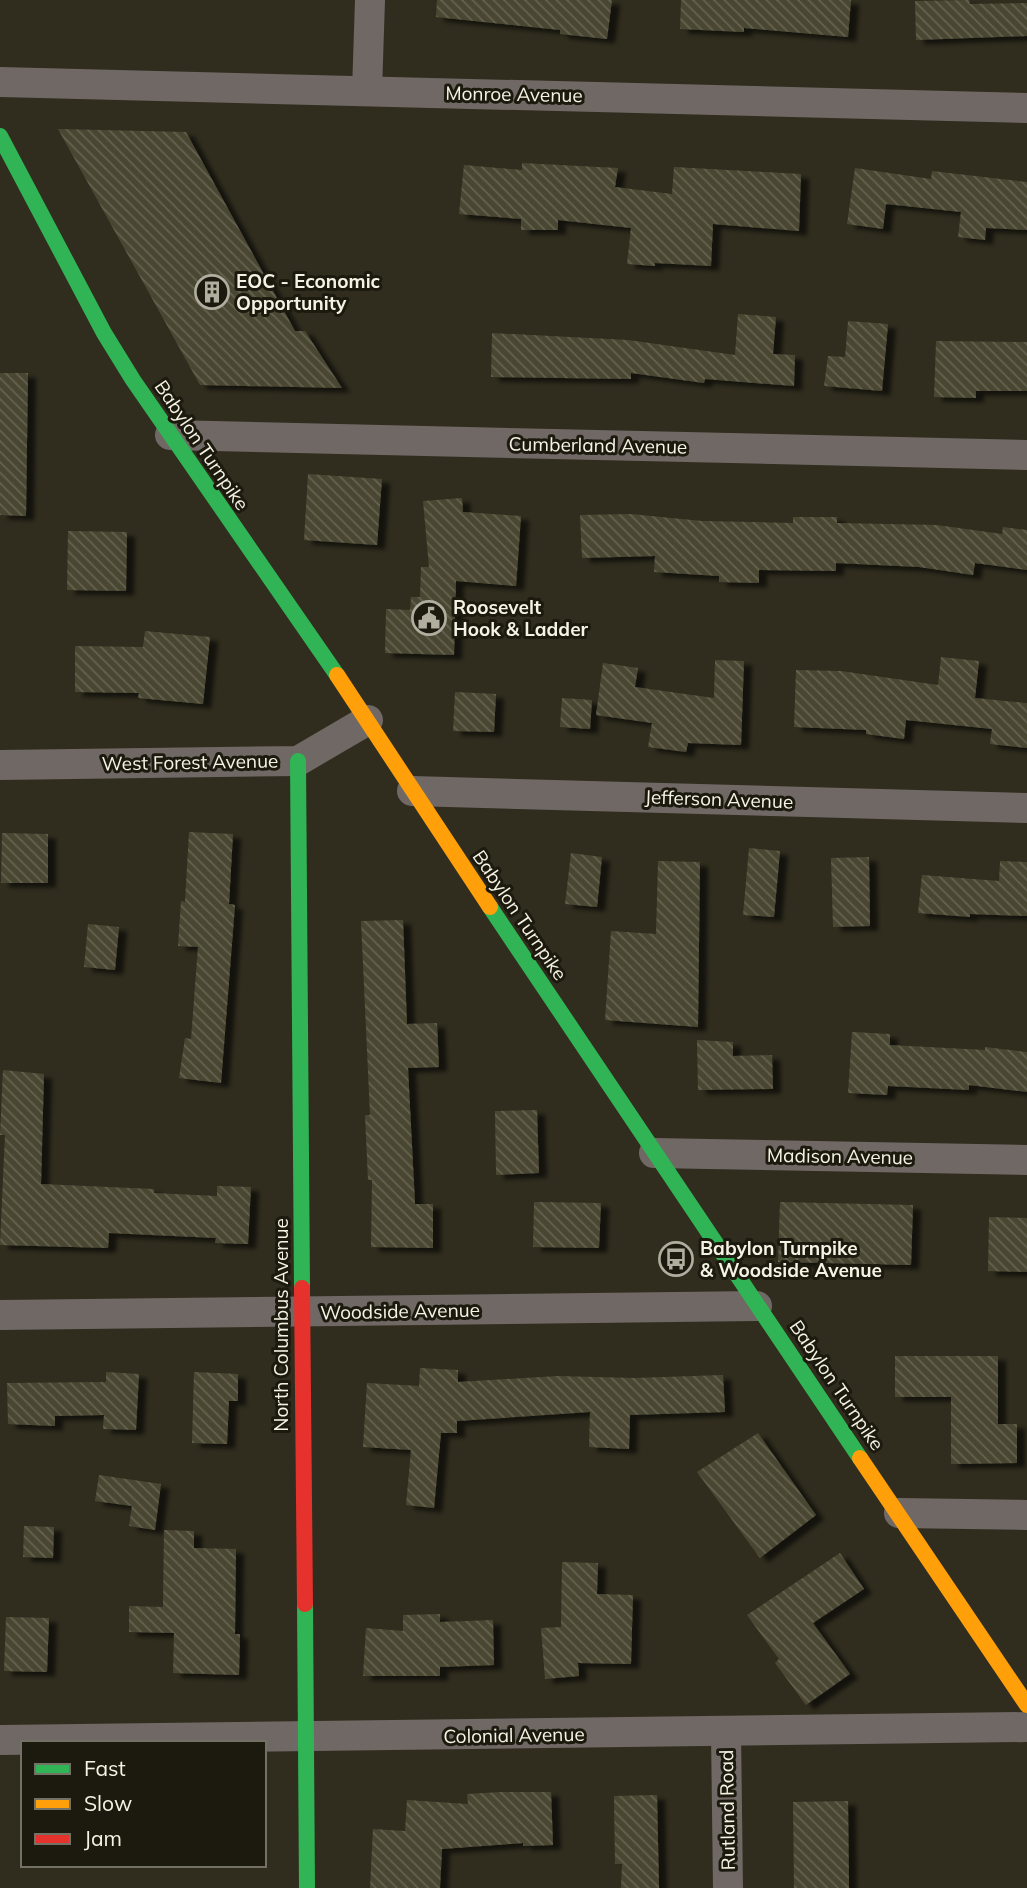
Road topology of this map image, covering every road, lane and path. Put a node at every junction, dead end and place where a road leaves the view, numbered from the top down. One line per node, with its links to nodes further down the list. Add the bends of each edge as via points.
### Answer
1 (370, 0): 3 (street)
2 (0, 82): 3 (street, Monroe Avenue)
3 (368, 91): 4 (street, Monroe Avenue)
4 (1027, 108)
5 (0, 136): 6 (main road, Babylon Turnpike, via 104,333)
6 (170, 435): 7 (street, Cumberland Avenue); 8 (main road, Babylon Turnpike)
7 (1027, 455)
8 (368, 720): 9 (street, West Forest Avenue); 11 (main road, Babylon Turnpike)
9 (298, 761): 10 (street, West Forest Avenue); 16 (main road, North Columbus Avenue)
10 (0, 765)
11 (412, 791): 12 (street, Jefferson Avenue); 13 (main road, Babylon Turnpike)
12 (1027, 808)
13 (654, 1153): 14 (street, Madison Avenue); 15 (main road, Babylon Turnpike)
14 (1027, 1160)
15 (757, 1306): 16 (street, Woodside Avenue); 18 (main road, Babylon Turnpike)
16 (301, 1312): 17 (street, Woodside Avenue); 23 (main road, North Columbus Avenue)
17 (0, 1315)
18 (899, 1513): 19 (street); 20 (main road, Babylon Turnpike)
19 (1027, 1515)
20 (1027, 1705)
21 (1027, 1727): 22 (street, Colonial Avenue)
22 (726, 1733): 23 (street, Colonial Avenue); 26 (street, Rutland Road)
23 (305, 1737): 24 (street, Colonial Avenue); 25 (main road, North Columbus Avenue)
24 (0, 1740)
25 (307, 1888)
26 (728, 1888)

